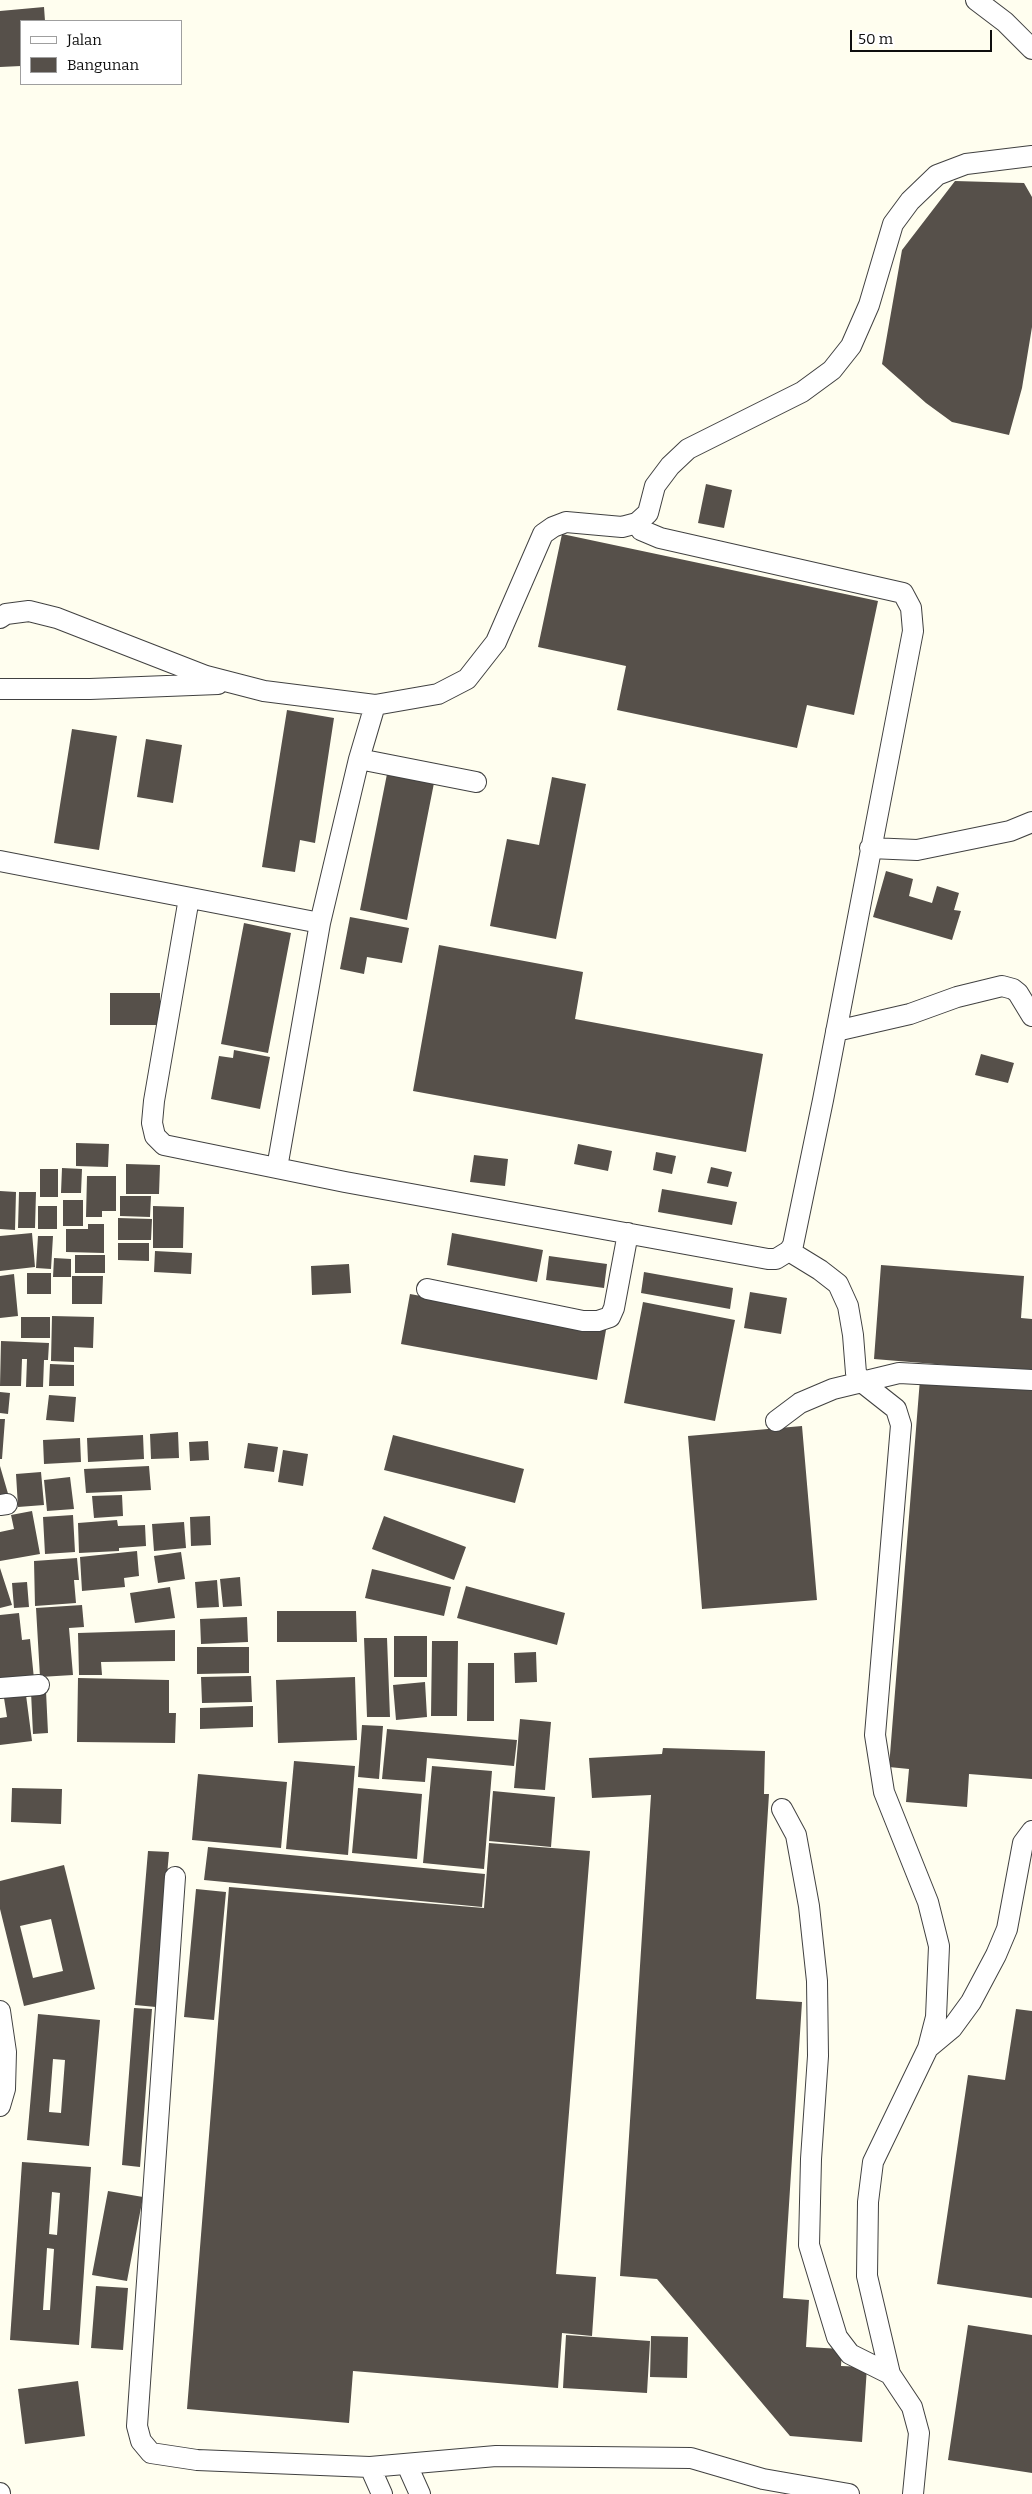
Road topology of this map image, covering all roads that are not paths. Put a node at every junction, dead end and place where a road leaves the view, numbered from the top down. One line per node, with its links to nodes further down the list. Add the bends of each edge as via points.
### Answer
1 (976, 0): 2 (street)
2 (1029, 46)
3 (1032, 156): 4 (street, via 966,164 937,175 916,194 893,224 869,305 850,346 832,370 802,392 688,449 655,486 648,512)
4 (637, 523): 8 (street, via 622,527 566,522 553,527 538,542 496,642 467,679 438,694); 12 (street, via 641,530 660,538 903,592 911,608 913,631)
5 (0, 618): 6 (street, via 29,611 57,618 206,676)
6 (237, 683): 7 (street); 8 (street, via 264,691)
7 (0, 689)
8 (376, 705): 9 (street)
9 (360, 759): 10 (street); 15 (street)
10 (476, 782)
11 (1032, 822): 12 (street, via 1010,831 917,850)
12 (870, 848): 17 (street)
13 (0, 861): 14 (street)
14 (189, 898): 15 (street); 18 (street, via 154,1101 152,1123 155,1136 164,1145)
15 (320, 923): 18 (street)
16 (1032, 1016): 17 (street, via 1013,988 1002,986 957,997 910,1014)
17 (836, 1031): 20 (street, via 793,1245)
18 (277, 1168): 19 (street)
19 (628, 1232): 20 (street, via 768,1259 776,1259); 21 (street, via 614,1308 610,1317 598,1321 583,1321)
20 (789, 1251): 23 (street, via 838,1284 848,1306 856,1373)
21 (427, 1289)
22 (1032, 1380): 23 (street, via 899,1373)
23 (863, 1383): 24 (street, via 833,1388 800,1403); 31 (street, via 896,1409 901,1424 875,1735 884,1792 928,1902 939,1946 936,2017)
24 (776, 1421)
25 (39, 1685): 26 (street)
26 (0, 1688)
27 (782, 1809): 33 (street, via 796,1835 809,1906 817,1982 818,2056 811,2159 810,2244 837,2336 850,2354)
28 (1032, 1831): 31 (street, via 1023,1843 1007,1929 996,1955 971,2002 952,2028)
29 (175, 1877): 35 (street, via 137,2426 141,2441 151,2453 198,2460)
30 (0, 2011): 32 (street, via 6,2052)
31 (928, 2048): 33 (street, via 873,2162 868,2202 867,2276)
32 (0, 2106)
33 (890, 2374): 39 (street, via 912,2407 919,2433)
34 (407, 2465): 35 (street); 37 (street); 38 (street, via 496,2456 684,2458 763,2478)
35 (370, 2467): 36 (street)
36 (382, 2494)
37 (420, 2494)
38 (849, 2494)
39 (913, 2494)

